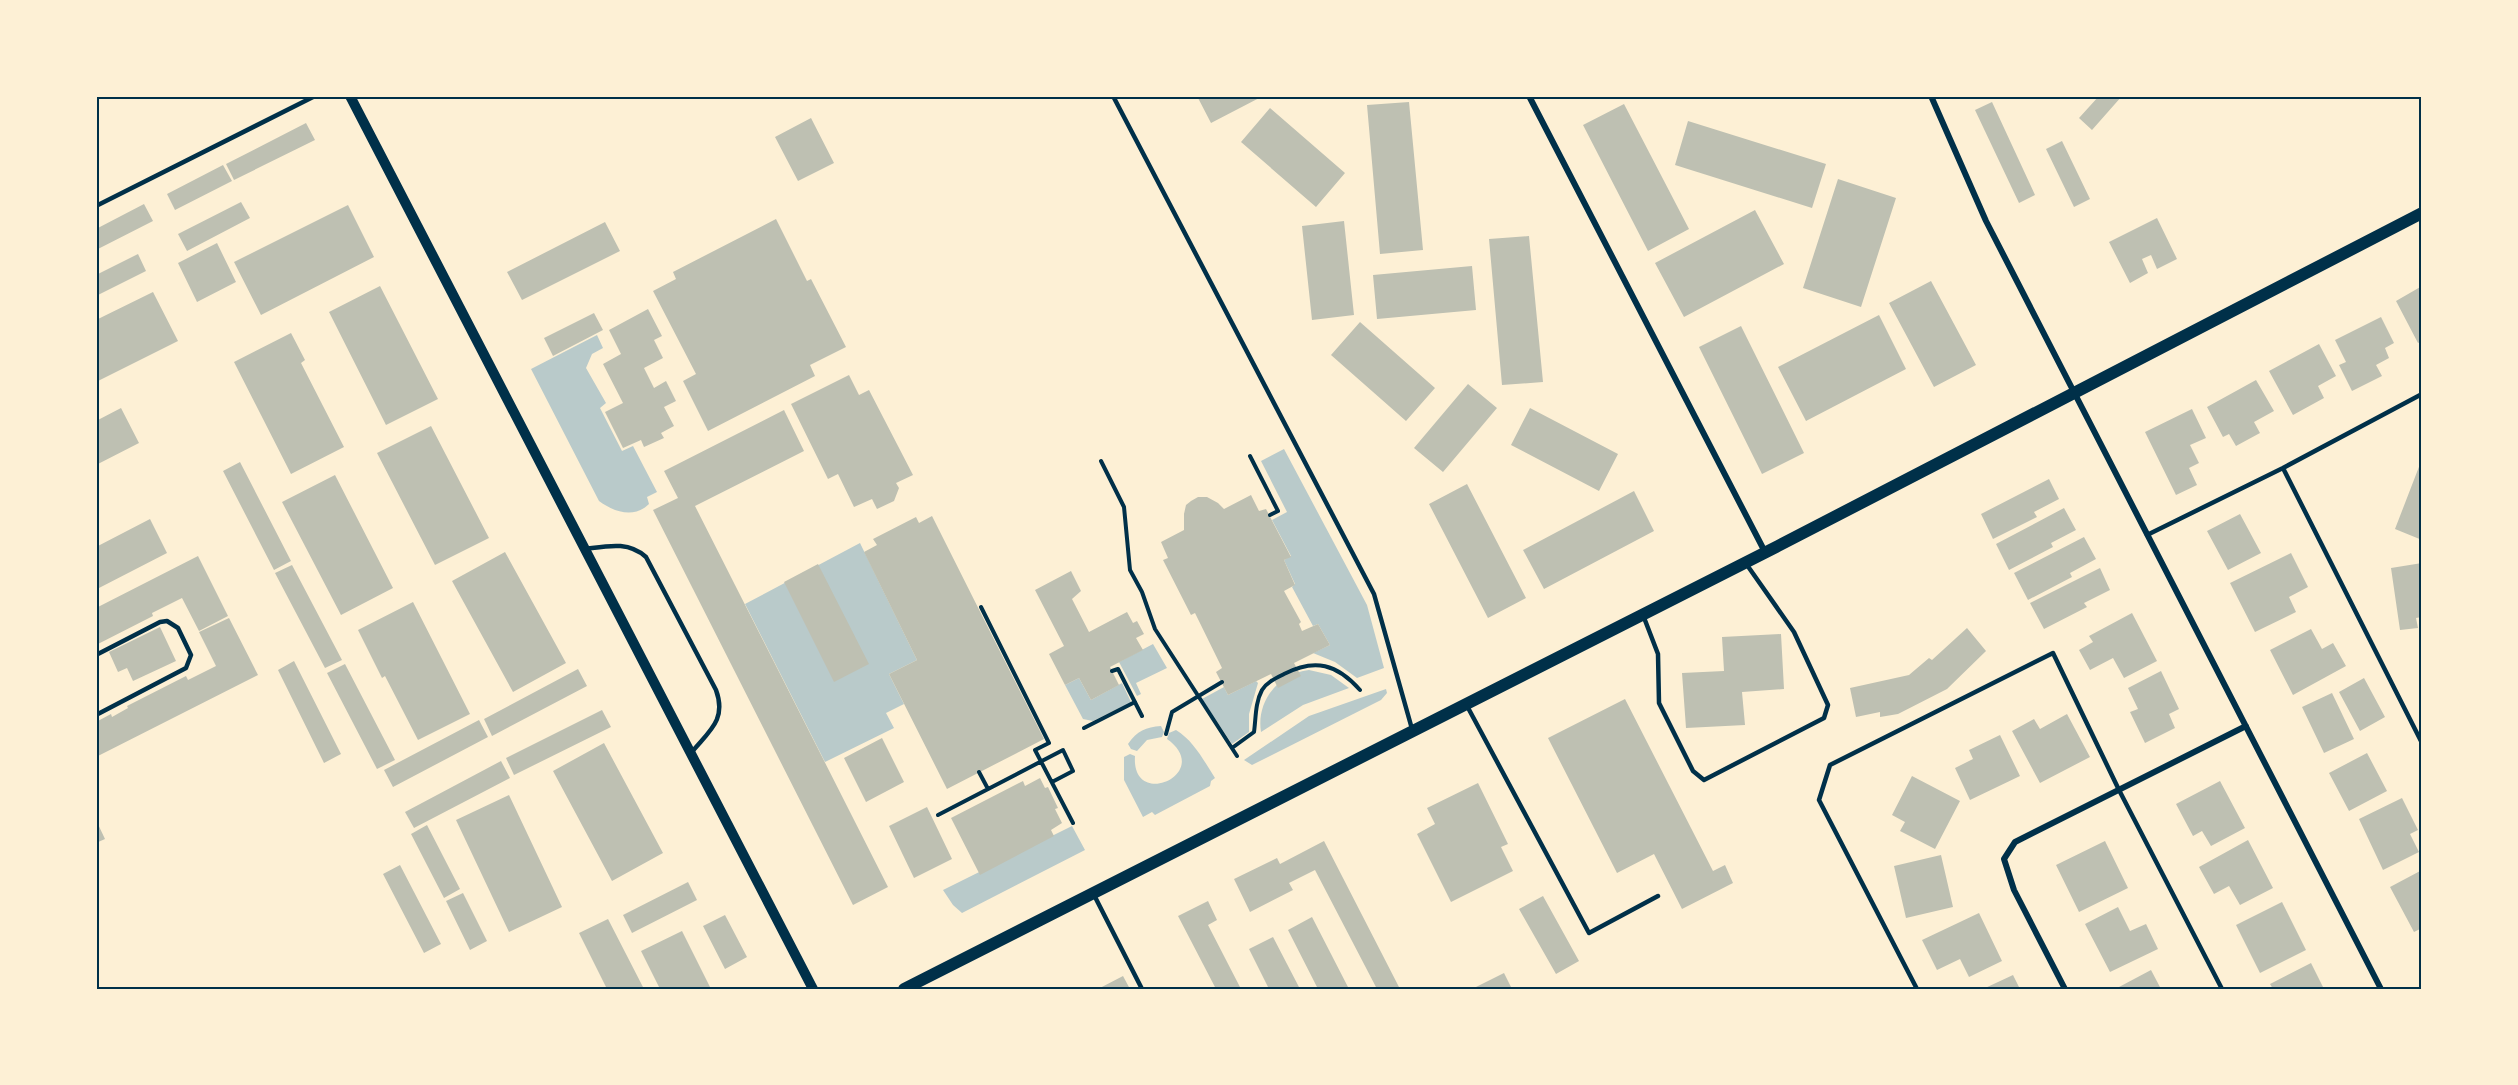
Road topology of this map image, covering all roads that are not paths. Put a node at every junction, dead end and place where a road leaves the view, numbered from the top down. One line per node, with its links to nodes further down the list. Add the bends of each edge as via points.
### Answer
1 (315, 96): 6 (lane)
2 (350, 96): 12 (street)
3 (1113, 96): 20 (lane, via 1374,594)
4 (1529, 96): 13 (street)
5 (1930, 96): 8 (street, via 1986,220)
6 (96, 206)
7 (2422, 213): 8 (main road)
8 (2074, 393): 11 (street); 13 (main road)
9 (2422, 394): 10 (lane)
10 (2283, 468): 11 (lane); 21 (lane)
11 (2147, 536): 19 (street)
12 (585, 549): 22 (street); 22 (lane, via 628,546 646,558 716,690 721,710 718,720)
13 (1765, 552): 14 (main road)
14 (1745, 562): 15 (main road); 15 (lane, via 1794,632 1828,705 1824,718 1704,780 1693,771 1659,703 1658,654)
15 (1643, 614): 17 (main road)
16 (96, 655): 18 (lane, via 167,621 178,628 191,655 186,668)
17 (1466, 704): 20 (main road); 25 (lane, via 1589,933)
18 (96, 715)
19 (2246, 726): 23 (street); 32 (street)
20 (1412, 731): 24 (main road)
21 (2422, 743)
22 (691, 753): 26 (street)
23 (2119, 790): 29 (lane, via 2053,653 1830,765 1819,800); 30 (street, via 2015,842 2004,860 2014,890); 31 (lane)
24 (1093, 893): 27 (main road); 28 (lane)
25 (1658, 896)
26 (813, 989)
27 (904, 989)
28 (1142, 989)
29 (1917, 989)
30 (2065, 989)
31 (2222, 989)
32 (2381, 989)

